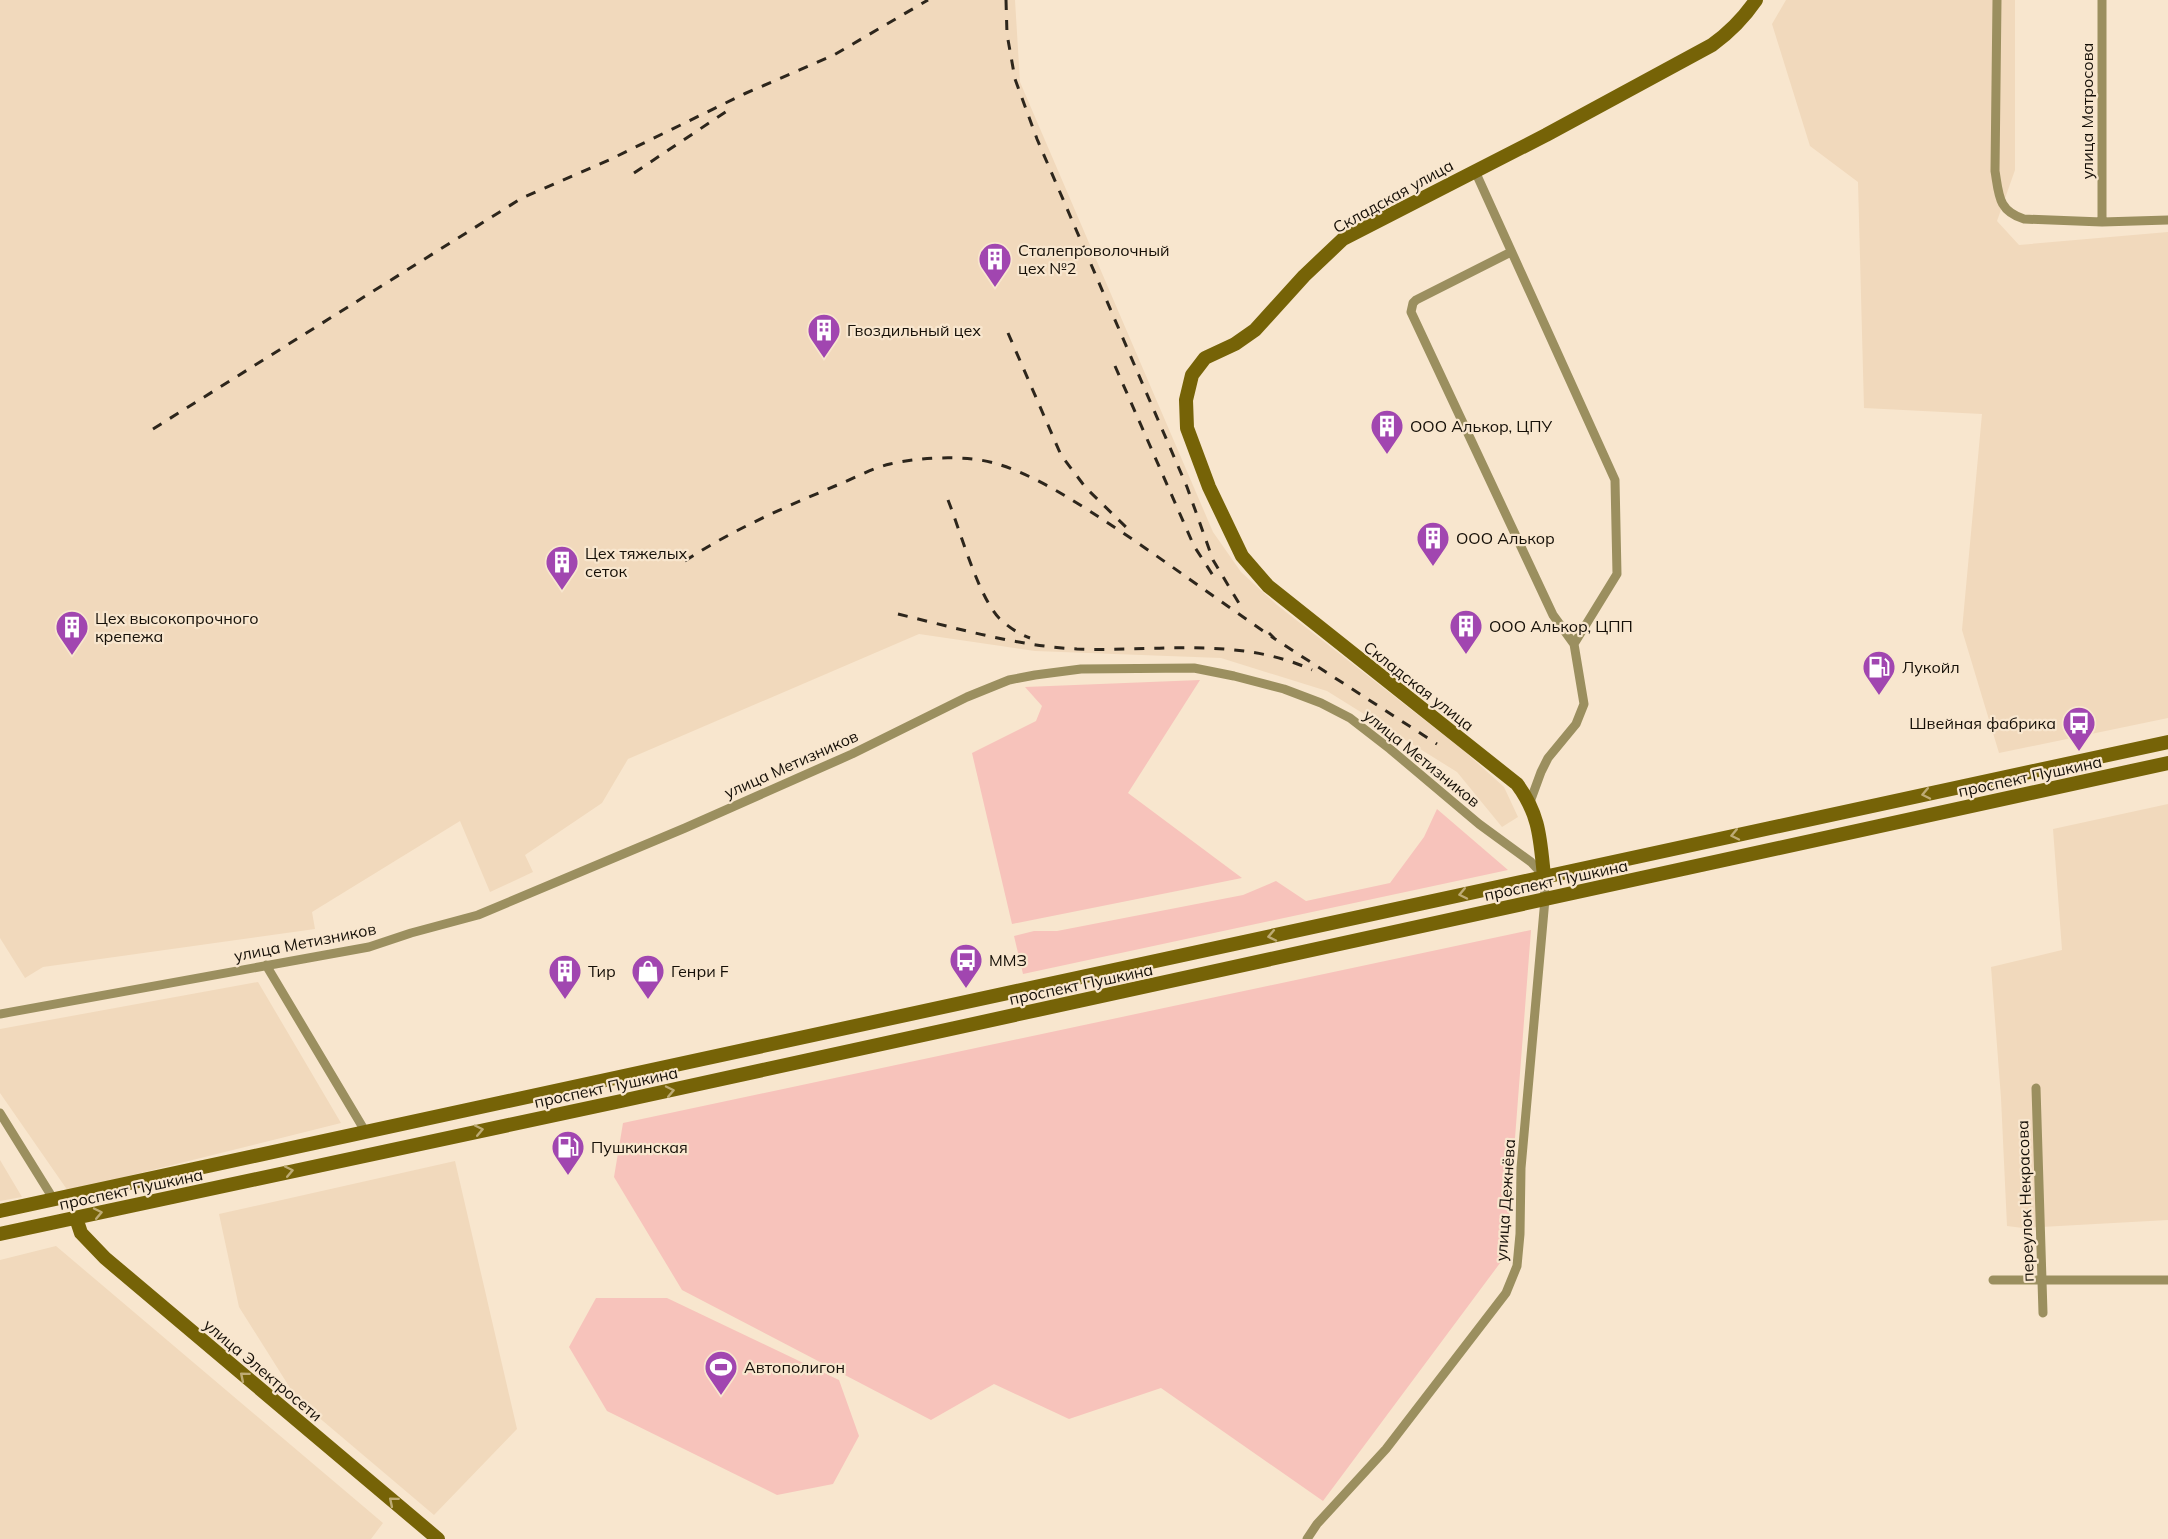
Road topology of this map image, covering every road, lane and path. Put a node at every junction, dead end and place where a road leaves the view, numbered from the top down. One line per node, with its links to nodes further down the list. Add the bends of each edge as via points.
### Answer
1 (1756, 0): 4 (main road, Складская улица, via 1730,32 1712,45)
2 (1997, 0): 6 (street, via 1995,171 2005,210 2024,219)
3 (2102, 0): 6 (street, улица Матросова)
4 (1475, 171): 7 (street); 11 (main road, Складская улица, via 1344,239 1255,330 1205,358 1192,375 1186,400 1187,428 1209,487 1242,556 1268,586 1517,784)
5 (2168, 220): 6 (street)
6 (2102, 222)
7 (1511, 252): 8 (street, via 1615,480 1617,574); 8 (street, via 1416,300 1411,312 1553,615)
8 (1574, 644): 11 (street, via 1584,705 1576,724 1540,772)
9 (2168, 742): 12 (main road, проспект Пушкина, one-way to 12)
10 (2168, 763): 13 (main road, проспект Пушкина)
11 (1530, 802): 12 (main road, Складская улица, via 1538,827)
12 (1544, 876): 13 (street, улица Дежнёва); 14 (street, улица Метизников, via 1532,862 1479,824 1390,749 1350,718 1321,703 1264,684 1194,668 1081,669 1009,680 967,697 852,754 478,915 369,947); 16 (main road, проспект Пушкина, one-way to 16)
13 (1545, 899): 18 (main road, проспект Пушкина, one-way to 13); 30 (street, улица Дежнёва, via 1521,1168 1517,1266 1506,1293 1393,1440)
14 (266, 965): 15 (street, улица Метизников); 20 (street)
15 (0, 1014)
16 (616, 1077): 18 (main road); 20 (main road, проспект Пушкина)
17 (2036, 1088): 25 (street, переулок Некрасова)
18 (621, 1101): 23 (main road, проспект Пушкина, one-way to 18)
19 (0, 1113): 21 (street)
20 (364, 1131): 21 (main road, проспект Пушкина)
21 (54, 1200): 22 (main road, проспект Пушкина)
22 (0, 1211)
23 (76, 1218): 24 (main road, проспект Пушкина); 29 (main road, улица Электросети, one-way to 23, via 105,1258 81,1233)
24 (0, 1234)
25 (2043, 1279): 26 (street); 27 (street); 28 (street, переулок Некрасова)
26 (1992, 1280)
27 (2168, 1280)
28 (2043, 1313)
29 (438, 1539)
30 (1307, 1539)

